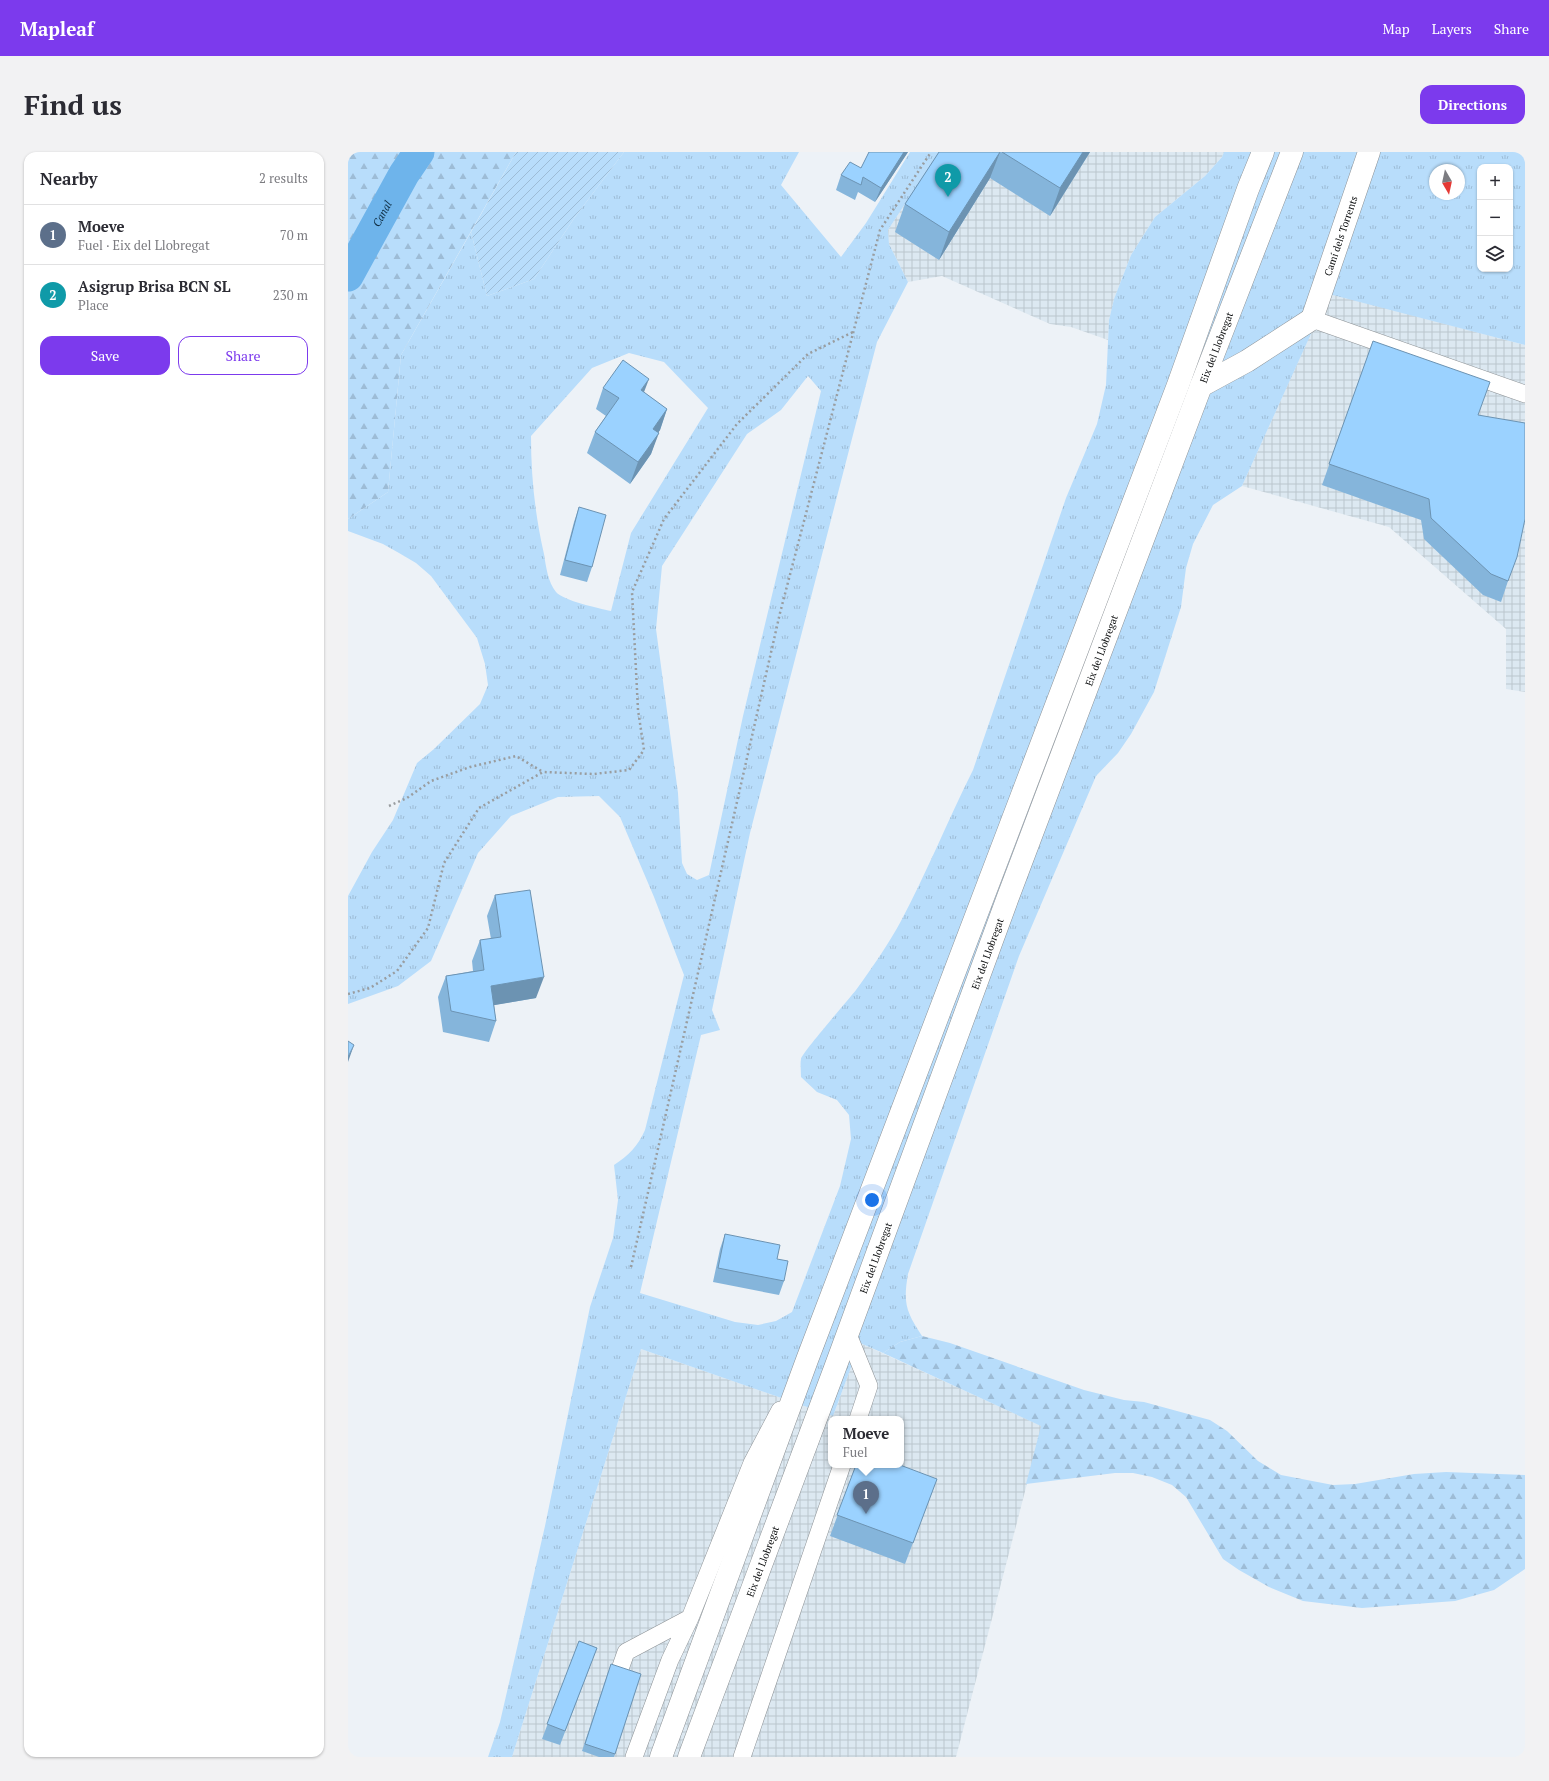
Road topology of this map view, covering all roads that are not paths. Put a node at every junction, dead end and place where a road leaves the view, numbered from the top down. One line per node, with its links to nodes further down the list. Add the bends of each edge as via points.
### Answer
1 (1263, 152): 8 (main road, via 1178,384)
2 (1292, 152): 5 (main road, Eix del Llobregat)
3 (1369, 152): 4 (main road, Camí dels Torrents)
4 (1312, 319): 5 (main road, via 1247,361); 6 (lane)
5 (1201, 386): 7 (main road, Eix del Llobregat)
6 (1525, 394)
7 (847, 1332): 9 (lane, via 869,1386); 15 (main road, Eix del Llobregat)
8 (807, 1360): 11 (lane, via 752,1463); 14 (main road)
9 (859, 1416)
10 (841, 1468): 16 (lane)
11 (690, 1618): 12 (lane, via 626,1652); 13 (lane, via 670,1660)
12 (608, 1705)
13 (634, 1757)
14 (660, 1757)
15 (689, 1757)
16 (742, 1757)

